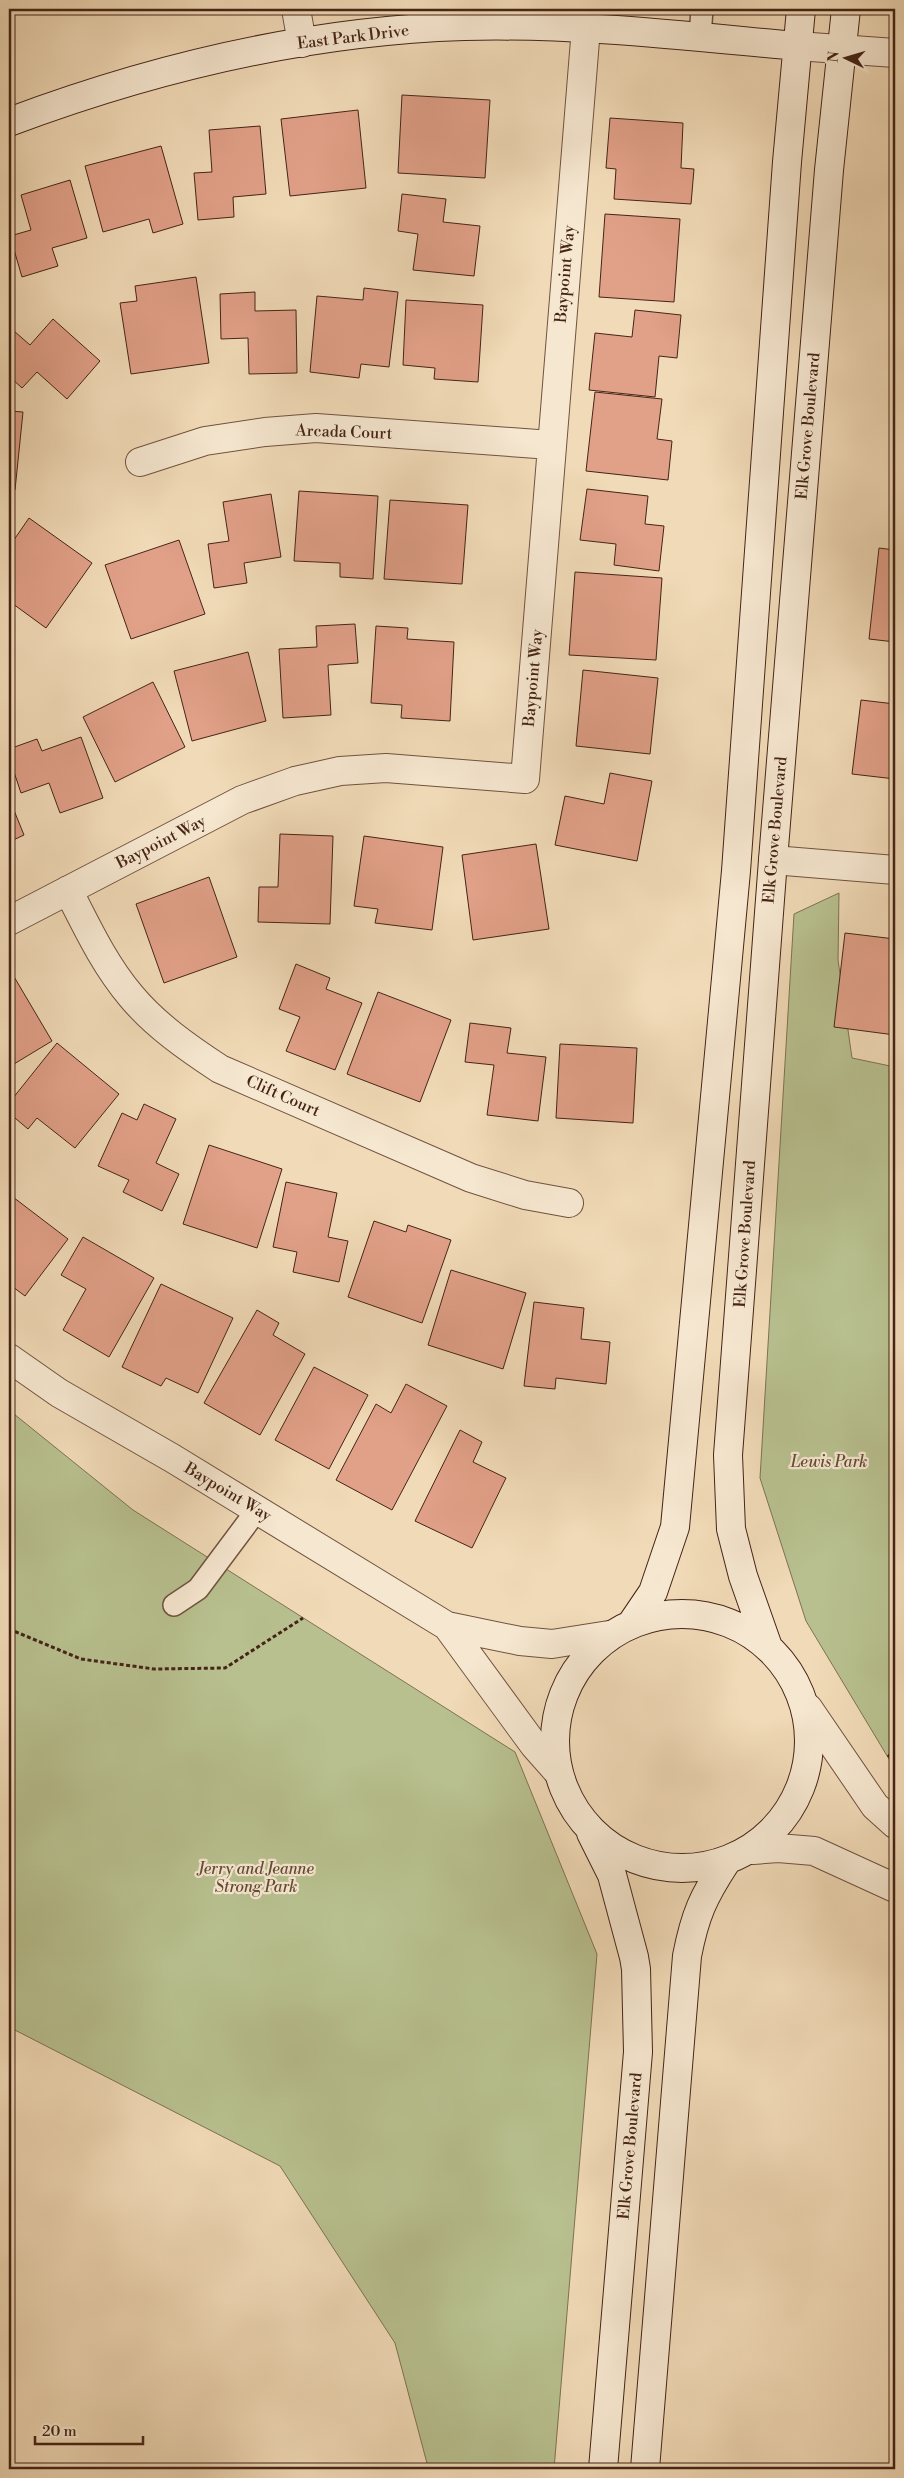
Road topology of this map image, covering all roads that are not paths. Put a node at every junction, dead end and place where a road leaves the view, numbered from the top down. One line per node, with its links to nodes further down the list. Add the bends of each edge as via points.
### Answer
1 (296, 9): 7 (main road)
2 (702, 9): 6 (lane)
3 (800, 9): 8 (main road)
4 (846, 9): 9 (main road, Elk Grove Boulevard)
5 (586, 28): 6 (main road, East Park Drive); 7 (main road, East Park Drive, via 464,26); 12 (main road, Baypoint Way)
6 (700, 37): 8 (main road, East Park Drive)
7 (302, 43): 11 (main road, East Park Drive, via 149,76)
8 (797, 46): 9 (main road, East Park Drive); 23 (main road, via 736,871 675,1527 653,1592)
9 (840, 48): 10 (main road, East Park Drive); 14 (main road, Elk Grove Boulevard)
10 (895, 53)
11 (9, 122)
12 (552, 445): 13 (main road, Arcada Court, via 316,428 205,442); 16 (main road, Baypoint Way, via 525,779 386,768 340,771 295,781 242,800)
13 (140, 462)
14 (772, 860): 15 (main road); 24 (main road, Elk Grove Boulevard, via 728,1455 731,1529 743,1576)
15 (895, 870)
16 (68, 890): 17 (main road, Baypoint Way); 18 (main road, Clift Court, via 98,950 131,997 182,1044 220,1069 471,1178 525,1195)
17 (9, 921)
18 (569, 1203)
19 (9, 1358): 20 (main road, Baypoint Way, via 59,1394)
20 (257, 1510): 21 (lane, via 198,1589); 22 (main road, Baypoint Way)
21 (174, 1606)
22 (447, 1626): 23 (main road, Baypoint Way, via 552,1644); 26 (main road, Baypoint Way, via 534,1745)
23 (620, 1629): 24 (main road, via 656,1614 690,1612 730,1622); 26 (main road, via 584,1658 561,1696 552,1736)
24 (768, 1647): 25 (main road, via 792,1674)
25 (808, 1708): 27 (main road, via 875,1806); 29 (main road, via 808,1756 794,1798 773,1829)
26 (557, 1771): 28 (main road, via 575,1811)
27 (895, 1824)
28 (589, 1830): 30 (main road, via 625,1855 667,1868 690,1870); 32 (main road, Elk Grove Boulevard, via 612,1875 624,1912 636,1969 637,1997 638,2052)
29 (753, 1850): 30 (main road); 31 (main road, via 814,1851)
30 (726, 1862): 33 (main road, via 708,1889 694,1920 687,1956)
31 (895, 1888)
32 (603, 2469)
33 (645, 2469)

